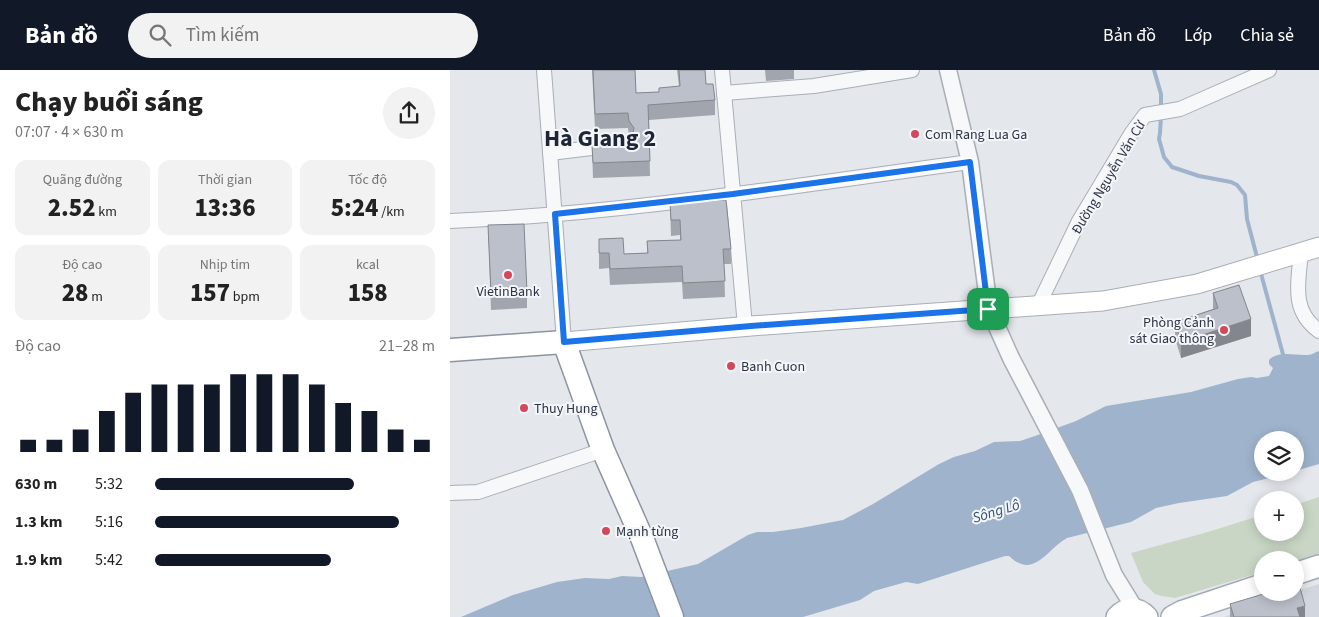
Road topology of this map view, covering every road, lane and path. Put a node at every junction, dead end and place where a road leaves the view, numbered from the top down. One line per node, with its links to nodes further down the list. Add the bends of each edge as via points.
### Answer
1 (544, 70): 8 (street)
2 (722, 70): 6 (street)
3 (912, 70): 6 (street, via 814,86)
4 (948, 70): 9 (street)
5 (1269, 70): 14 (street, Đường Nguyễn Văn Cừ, via 1180,108 1146,115 1131,134 1079,221)
6 (724, 93): 10 (street)
7 (625, 144): 8 (street)
8 (550, 153): 11 (street)
9 (970, 162): 10 (street); 15 (street)
10 (733, 194): 11 (street); 16 (street)
11 (555, 214): 12 (street); 18 (street)
12 (450, 221)
13 (1304, 252): 14 (main road, via 1197,284 1103,301); 17 (street, via 1299,301 1301,311)
14 (1039, 304): 15 (main road)
15 (988, 309): 16 (main road); 26 (street, via 1080,490)
16 (744, 326): 18 (main road)
17 (1319, 332)
18 (564, 342): 19 (highway); 20 (highway)
19 (450, 350)
20 (603, 450): 21 (street, via 478,492); 27 (highway)
21 (450, 493)
22 (1319, 566): 23 (main road)
23 (1304, 571)
24 (1254, 588): 25 (main road)
25 (1177, 614): 26 (main road)
26 (1133, 615)
27 (672, 617)

